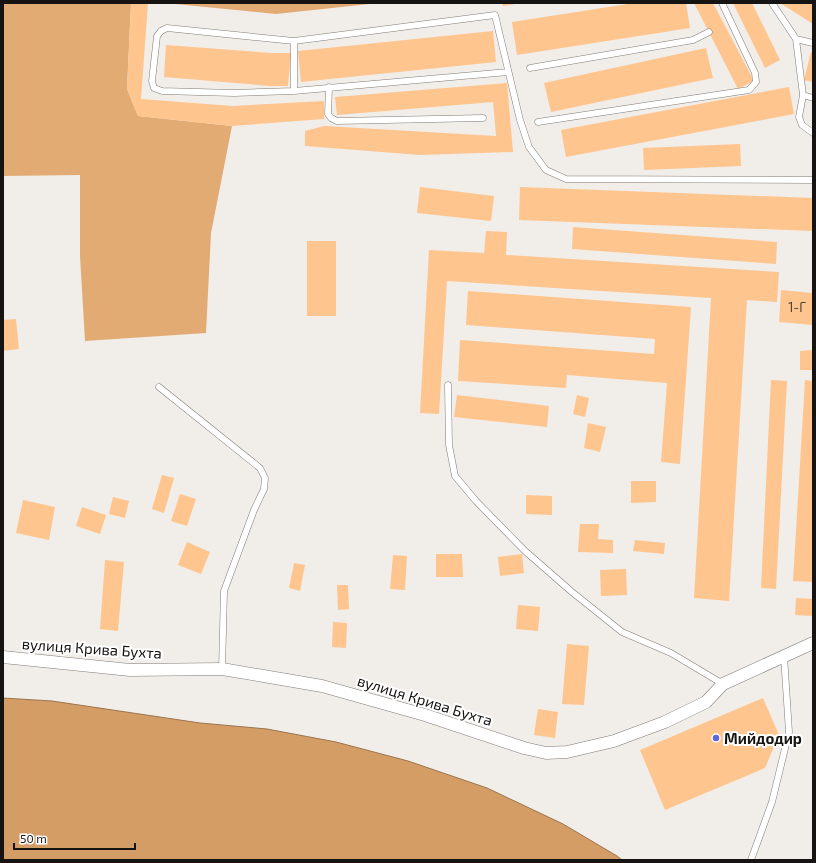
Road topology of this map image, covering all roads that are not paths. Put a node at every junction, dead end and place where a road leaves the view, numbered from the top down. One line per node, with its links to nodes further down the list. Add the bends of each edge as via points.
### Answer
1 (722, 3): 3 (lane)
2 (772, 3): 6 (lane)
3 (730, 21): 4 (lane); 16 (lane, via 756,73 756,82 749,90)
4 (723, 24)
5 (709, 32): 9 (lane, via 694,40)
6 (796, 39): 8 (lane); 13 (lane)
7 (294, 41): 10 (lane, via 495,15); 12 (lane); 12 (lane, via 167,28 156,36 152,81 154,88 162,91 234,93)
8 (813, 43)
9 (530, 68)
10 (508, 72): 11 (lane); 18 (lane, via 529,147 546,170 566,179)
11 (329, 87): 12 (lane); 15 (lane, via 328,114 337,121)
12 (294, 90)
13 (803, 96): 14 (lane); 17 (lane, via 799,117 802,126)
14 (813, 98)
15 (483, 118)
16 (538, 122)
17 (813, 133)
18 (813, 180)
19 (448, 385): 25 (lane, via 448,445 455,476 476,501 525,551 622,632 671,653)
20 (159, 387): 24 (lane, via 260,468 265,478 264,489 224,591)
21 (813, 643): 22 (street, вулиця Крива Бухта)
22 (784, 656): 25 (street, вулиця Крива Бухта); 26 (lane, via 789,732 772,802)
23 (3, 657): 24 (street, вулиця Крива Бухта, via 130,670)
24 (222, 670): 25 (street, вулиця Крива Бухта, via 322,686 546,753 567,752 614,741 665,722 706,702)
25 (722, 684)
26 (751, 860)

